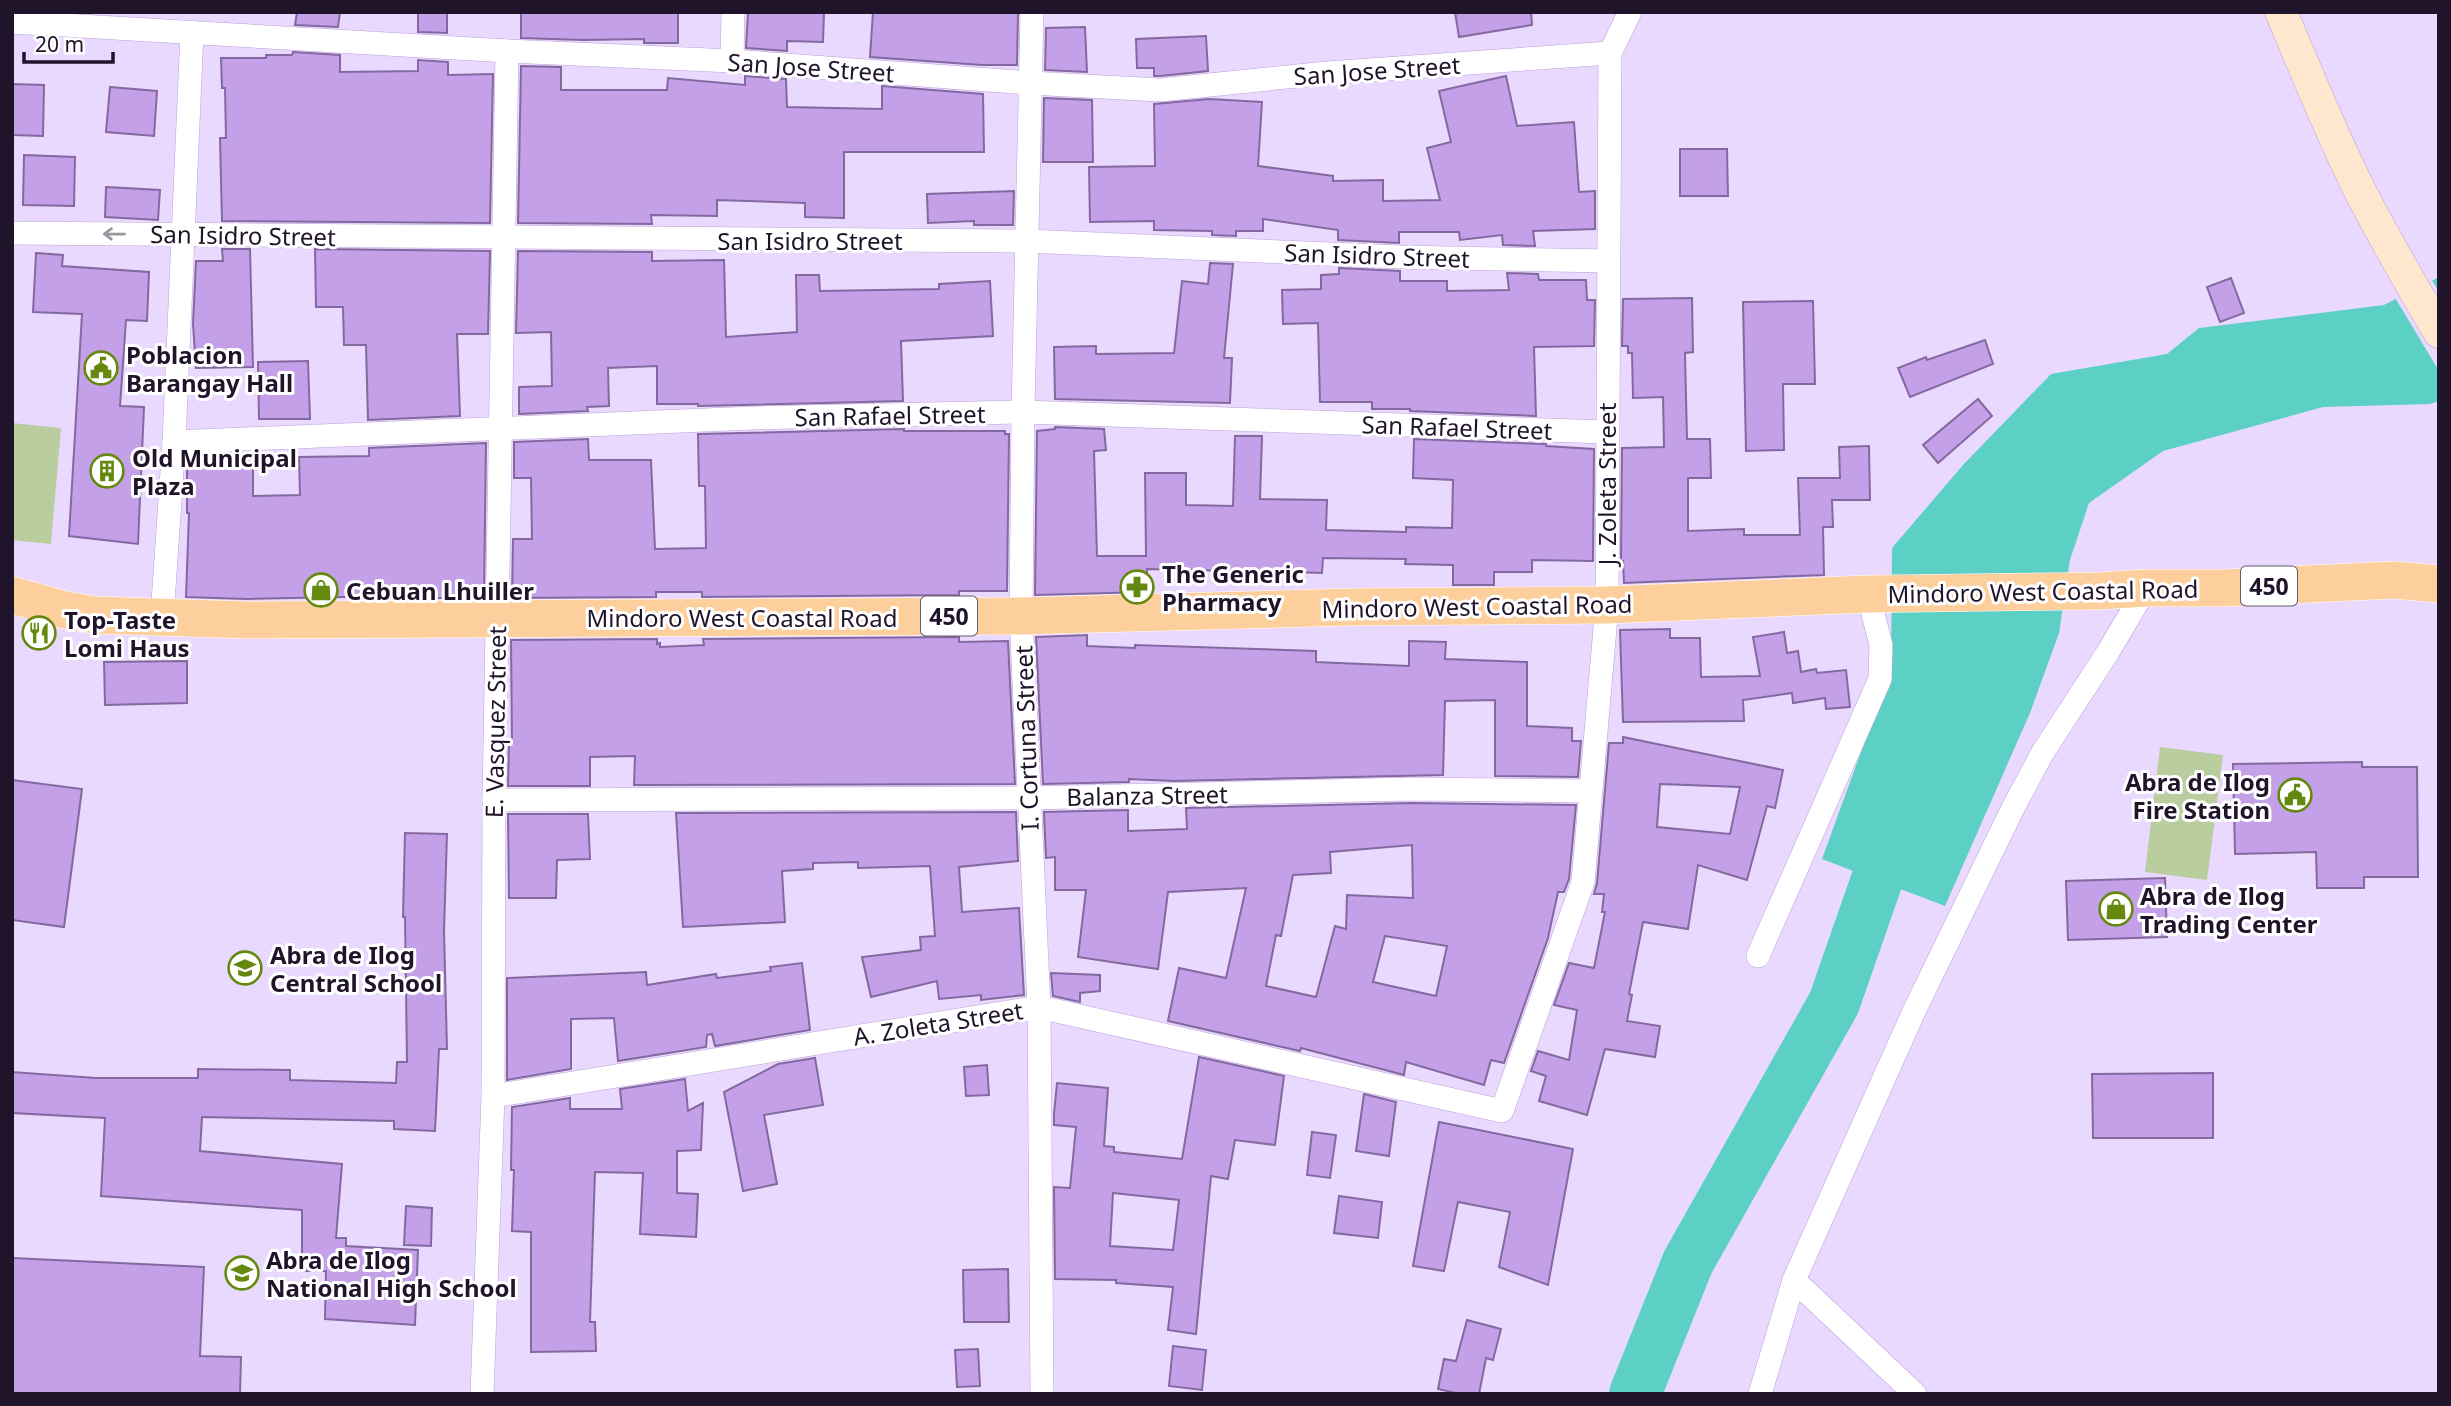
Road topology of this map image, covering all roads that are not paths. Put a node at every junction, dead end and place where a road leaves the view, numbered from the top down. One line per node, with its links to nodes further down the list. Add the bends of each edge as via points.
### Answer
1 (733, 12): 9 (street)
2 (1032, 12): 10 (street, I. Cortuna Street)
3 (1630, 12): 8 (street)
4 (2281, 12): 16 (main road, via 2361,193)
5 (12, 22): 6 (street, San Jose Street)
6 (192, 32): 7 (street, San Jose Street); 12 (street)
7 (507, 51): 9 (street, San Jose Street); 13 (street, E. Vasquez Street)
8 (1609, 53): 10 (street, San Jose Street, via 1160,90); 15 (street, J. Zoleta Street)
9 (732, 61): 10 (street, San Jose Street)
10 (1030, 83): 14 (street, I. Cortuna Street)
11 (12, 233): 12 (street, San Isidro Street, one-way to 11)
12 (182, 234): 13 (street, San Isidro Street); 20 (street)
13 (504, 238): 14 (street, San Isidro Street); 18 (street, E. Vasquez Street)
14 (1027, 241): 15 (street, San Isidro Street); 17 (street, I. Cortuna Street)
15 (1608, 261): 19 (street, J. Zoleta Street)
16 (2439, 332)
17 (1023, 412): 18 (street, San Rafael Street); 19 (street, San Rafael Street); 26 (street, I. Cortuna Street)
18 (501, 430): 20 (street, San Rafael Street); 28 (street, E. Vasquez Street)
19 (1606, 432): 25 (street, J. Zoleta Street)
20 (174, 442): 27 (street)
21 (2439, 584): 22 (main road, Mindoro West Coastal Road / 450, via 2394,580)
22 (2146, 588): 23 (main road, Mindoro West Coastal Road / 450); 36 (street, via 2014,806 1915,1009)
23 (1878, 594): 25 (main road, Mindoro West Coastal Road / 450); 32 (street, via 1880,679)
24 (14, 603): 27 (main road, Mindoro West Coastal Road / 450, via 94,615)
25 (1606, 605): 26 (main road, Mindoro West Coastal Road / 450); 29 (street, J. Zoleta Street)
26 (1021, 616): 28 (main road, Mindoro West Coastal Road / 450); 30 (street, I. Cortuna Street)
27 (162, 617): 28 (main road, Mindoro West Coastal Road / 450)
28 (497, 619): 31 (street, E. Vasquez Street)
29 (1590, 791): 30 (street, Balanza Street, via 1411,789); 35 (street, J. Zoleta Street, via 1583,882)
30 (1029, 798): 31 (street, Balanza Street); 33 (street, I. Cortuna Street)
31 (494, 800): 34 (street, E. Vasquez Street)
32 (1758, 956)
33 (1038, 1007): 34 (street, A. Zoleta Street); 35 (street, A. Zoleta Street); 38 (street, I. Cortuna Street)
34 (493, 1096): 37 (street, E. Vasquez Street)
35 (1502, 1111)
36 (1794, 1280): 39 (street); 40 (street)
37 (482, 1394)
38 (1042, 1394)
39 (1760, 1394)
40 (1915, 1394)

